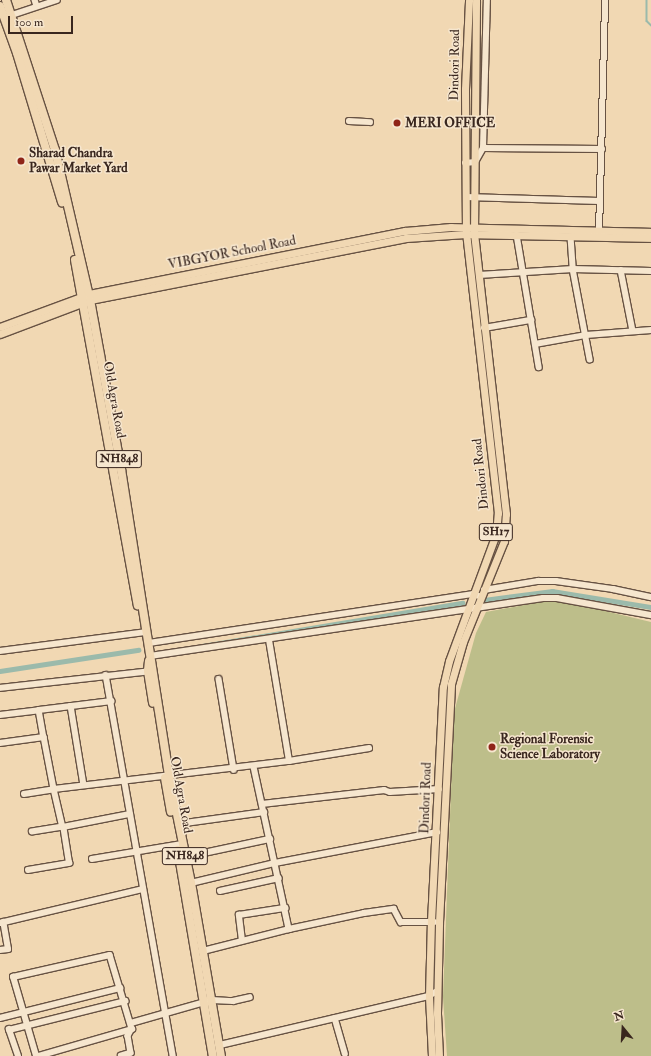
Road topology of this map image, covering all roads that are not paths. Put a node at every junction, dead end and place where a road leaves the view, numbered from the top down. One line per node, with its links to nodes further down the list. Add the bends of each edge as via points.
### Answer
1 (6, 0): 10 (highway, NH848)
2 (35, 0): 9 (street)
3 (57, 0): 9 (street)
4 (469, 0): 16 (main road, Dindori Road / SH17)
5 (476, 0): 15 (main road)
6 (487, 0): 13 (street)
7 (605, 0): 14 (street)
8 (0, 6): 31 (highway, NH848, via 49,152 68,223 79,278)
9 (37, 6): 10 (street)
10 (12, 15): 31 (highway, NH848, via 55,150)
11 (349, 121): 12 (street)
12 (370, 122)
13 (483, 148): 14 (street); 15 (street)
14 (602, 149): 19 (street)
15 (475, 162): 16 (street); 18 (main road)
16 (465, 163): 17 (main road, Dindori Road / SH17)
17 (466, 197): 18 (street); 20 (main road, Dindori Road / SH17)
18 (474, 198): 19 (street); 20 (main road)
19 (599, 201): 22 (street)
20 (470, 231): 22 (main road); 23 (main road); 30 (main road); 31 (main road, VIBGYOR School Road, via 404,232); 43 (main road, Dindori Road / SH17, via 498,513 496,534)
21 (651, 232): 22 (main road)
22 (599, 234): 24 (main road); 25 (main road)
23 (517, 235): 24 (main road); 27 (street)
24 (570, 237): 26 (street)
25 (651, 238)
26 (573, 269): 27 (street); 28 (street); 38 (street)
27 (523, 270): 30 (street); 32 (street)
28 (621, 270): 29 (street); 36 (street)
29 (651, 271)
30 (479, 275): 34 (main road)
31 (87, 298): 33 (main road, VIBGYOR School Road); 37 (main road, VIBGYOR School Road); 48 (highway, NH848)
32 (531, 320): 34 (street); 39 (street)
33 (0, 328)
34 (484, 328): 42 (main road, via 506,514 504,541)
35 (651, 330): 36 (street)
36 (634, 331): 38 (street)
37 (0, 334)
38 (586, 335): 39 (street); 40 (street)
39 (535, 344): 41 (street)
40 (590, 359)
41 (540, 367)
42 (483, 593): 43 (street); 44 (street, via 532,582 556,581); 45 (main road)
43 (473, 594): 46 (main road, Dindori Road / SH17); 50 (street)
44 (651, 597)
45 (477, 607): 46 (street); 47 (street, via 557,598); 94 (main road, via 451,684)
46 (467, 609): 49 (street); 71 (main road, Dindori Road / SH17, via 443,687)
47 (651, 615)
48 (145, 632): 50 (highway, NH848); 51 (street)
49 (269, 640): 52 (street); 64 (street)
50 (149, 643): 52 (highway, NH848)
51 (0, 652)
52 (150, 656): 53 (highway, NH848)
53 (151, 671): 54 (street); 67 (highway, NH848)
54 (106, 675): 56 (street); 57 (street)
55 (220, 679): 66 (street)
56 (0, 688)
57 (111, 702): 58 (street); 68 (street)
58 (71, 706): 59 (street); 69 (street)
59 (39, 710): 60 (street); 61 (street)
60 (0, 715)
61 (44, 737): 62 (street); 70 (street)
62 (0, 743)
63 (369, 748): 64 (street)
64 (289, 761): 65 (street)
65 (254, 767): 66 (street); 73 (street)
66 (234, 770): 67 (street)
67 (167, 775): 68 (street); 76 (highway, NH848); 81 (highway, Old Agra Road / NH848)
68 (124, 779): 69 (street); 75 (street)
69 (84, 785): 70 (street)
70 (54, 789): 72 (street); 77 (street)
71 (439, 789): 73 (street, via 390,792 384,790); 79 (main road, Dindori Road / SH17)
72 (24, 794)
73 (262, 804): 74 (street)
74 (264, 812): 76 (street); 80 (street)
75 (130, 814): 77 (street); 82 (street)
76 (178, 824): 81 (highway, NH848)
77 (63, 827): 78 (street); 86 (street, via 69,863)
78 (32, 832)
79 (437, 832): 85 (street); 92 (main road, Dindori Road / SH17)
80 (270, 839): 83 (street); 85 (street)
81 (180, 844): 82 (street); 83 (highway, NH848); 104 (highway, Old Agra Road / NH848)
82 (136, 852): 84 (street); 89 (street)
83 (185, 857): 88 (highway, NH848)
84 (92, 859)
85 (276, 863): 87 (street); 88 (street)
86 (28, 870)
87 (279, 878): 90 (street); 91 (street)
88 (191, 883): 98 (highway, NH848)
89 (143, 889): 93 (street); 106 (street)
90 (220, 891)
91 (285, 908): 95 (street); 96 (street, via 239,915)
92 (431, 921): 94 (street); 95 (street, via 401,922 394,909); 101 (main road, Dindori Road / SH17)
93 (2, 922): 97 (street, via 8,949)
94 (439, 922): 100 (main road)
95 (288, 928): 96 (street)
96 (242, 941): 98 (street)
97 (0, 950)
98 (203, 951): 104 (highway, NH848)
99 (120, 988): 103 (street); 105 (street); 105 (street, via 110,955 16,974 13,977)
100 (437, 991): 101 (street); 120 (main road)
101 (429, 996): 108 (street); 119 (main road, Dindori Road / SH17)
102 (250, 997): 104 (street, via 233,1001)
103 (125, 1001): 109 (street); 110 (street)
104 (209, 1001): 106 (street); 111 (highway, NH848)
105 (22, 1011): 107 (street); 109 (street)
106 (165, 1013): 110 (street); 116 (street)
107 (0, 1018)
108 (335, 1018): 111 (street); 112 (street)
109 (26, 1025): 113 (street, via 9,1030); 114 (street)
110 (132, 1026): 114 (street); 115 (street, via 128,1036 131,1053)
111 (216, 1045): 117 (highway, NH848); 118 (highway, NH848)
112 (345, 1054)
113 (18, 1056)
114 (38, 1056)
115 (121, 1056)
116 (173, 1056)
117 (213, 1056)
118 (221, 1056)
119 (432, 1056)
120 (439, 1056)

